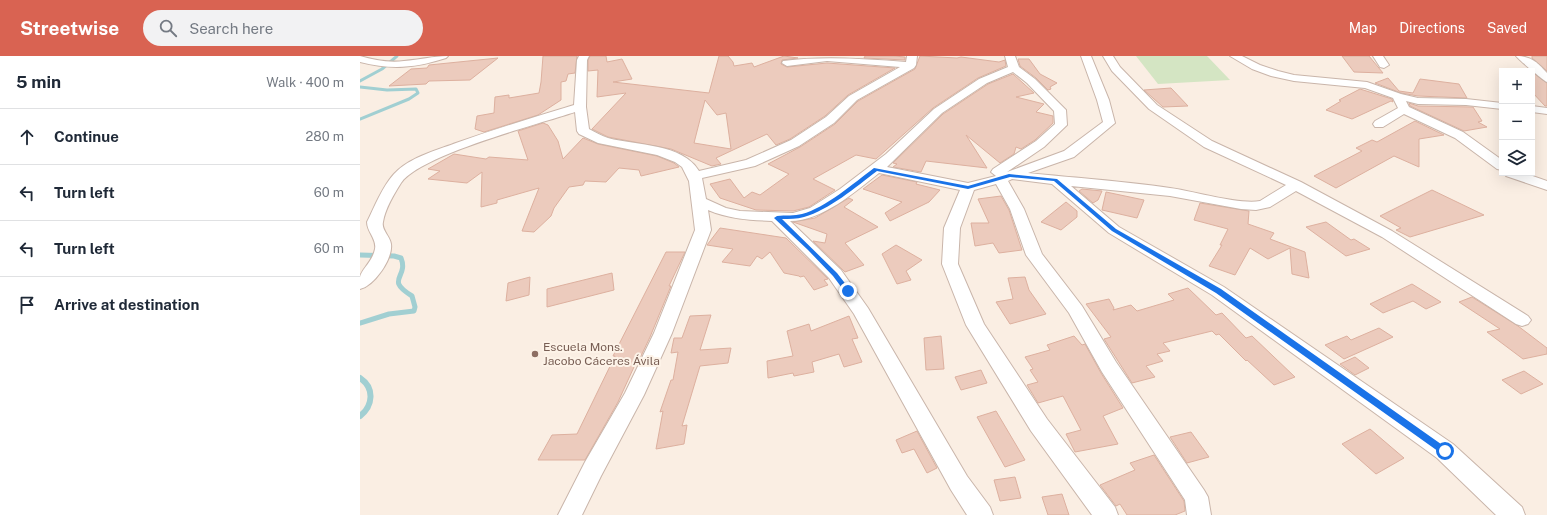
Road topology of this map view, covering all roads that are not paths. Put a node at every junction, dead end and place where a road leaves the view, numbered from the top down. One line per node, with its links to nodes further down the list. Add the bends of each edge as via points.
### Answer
1 (443, 56): 9 (street, via 393,66)
2 (594, 56): 8 (street)
3 (1086, 56): 26 (street, via 1109,123 1069,154)
4 (1108, 56): 28 (street, via 1116,69 1153,107 1208,144)
5 (1235, 56): 15 (street, via 1256,68 1275,74 1367,85)
6 (1378, 56): 13 (street)
7 (1521, 56): 14 (street)
8 (583, 58): 17 (street)
9 (360, 59)
10 (912, 61): 12 (street, via 883,64 833,58 805,59); 24 (street, via 853,98 830,120 795,143 750,163)
11 (1012, 62): 23 (street, via 938,111); 29 (street, via 1060,110 1061,125 1040,144)
12 (787, 63)
13 (1384, 65)
14 (1547, 79)
15 (1397, 96): 16 (street, via 1418,101); 18 (street)
16 (1499, 106)
17 (580, 107): 24 (street, via 583,131 604,141 644,147 674,157 686,163); 33 (street, via 469,143 426,159 406,170 392,186 375,222 374,227 383,243 382,251 370,276)
18 (1404, 109): 21 (street); 22 (street, via 1459,136)
19 (1535, 110): 20 (street)
20 (1547, 112)
21 (1379, 124)
22 (1499, 164)
23 (876, 169): 29 (street); 32 (street, via 815,211 802,216)
24 (694, 176): 31 (street)
25 (1519, 176): 30 (street)
26 (1005, 177): 27 (street); 29 (street); 38 (street, via 1034,255 1076,310 1109,367 1196,497)
27 (1056, 180): 28 (street, via 1170,192 1256,206 1265,204); 39 (street, via 1114,230 1218,291 1445,451)
28 (1296, 184): 34 (street, via 1387,234)
29 (975, 186): 37 (street, via 952,228 950,264 975,325 1039,425)
30 (1547, 186)
31 (699, 201): 32 (street, via 732,213); 35 (street, via 703,230 663,333 634,395)
32 (777, 218): 36 (street, via 810,248 848,291)
33 (360, 284)
34 (1522, 320)
35 (570, 515)
36 (980, 515)
37 (1106, 515)
38 (1199, 515)
39 (1513, 515)

